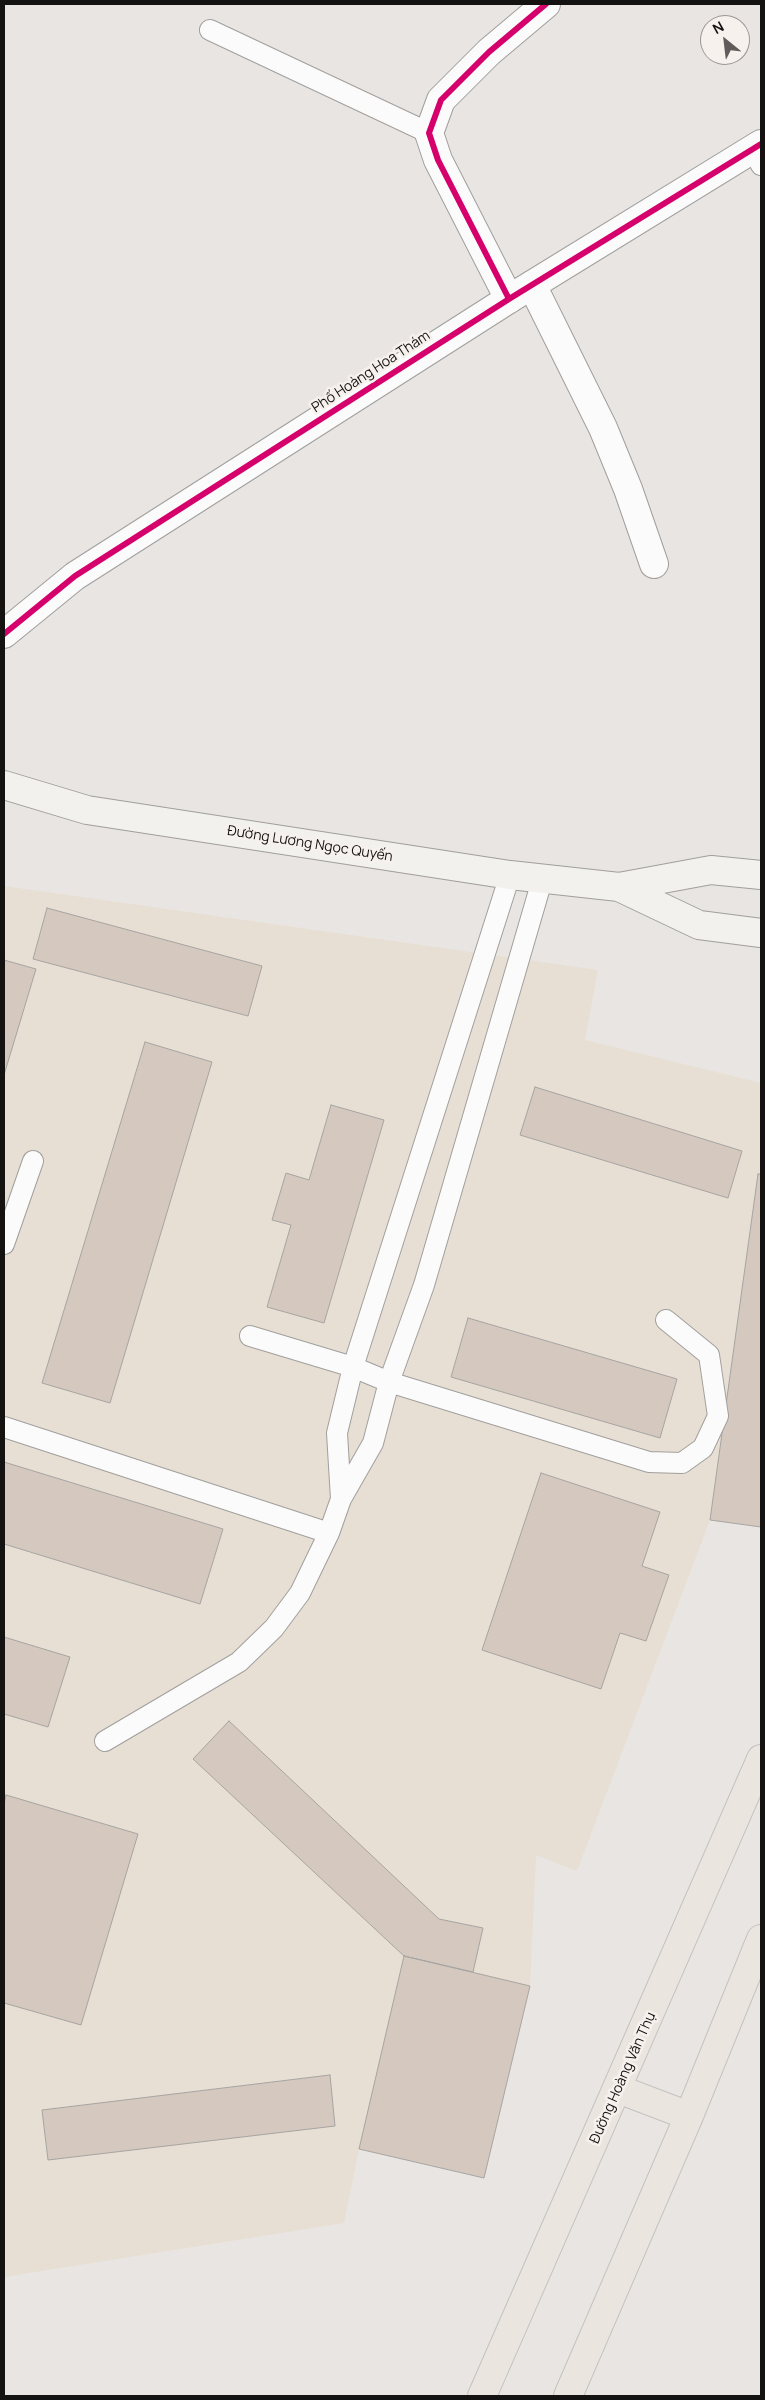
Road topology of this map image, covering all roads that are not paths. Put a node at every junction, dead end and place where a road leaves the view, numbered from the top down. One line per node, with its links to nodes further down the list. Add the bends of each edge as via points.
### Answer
1 (546, 4): 3 (street, via 489,52 441,100)
2 (210, 30): 3 (lane)
3 (429, 133): 6 (street, via 438,160)
4 (759, 152): 5 (street, Phố Hoàng Hoa Thám)
5 (532, 285): 6 (street, Phố Hoàng Hoa Thám); 7 (street, via 604,428)
6 (509, 299): 8 (street, Phố Hoàng Hoa Thám, via 75,576)
7 (654, 564)
8 (4, 634)
9 (4, 785): 10 (main road, Đường Lương Ngọc Quyến, via 87,810)
10 (510, 875): 12 (main road, Đường Lương Ngọc Quyến); 19 (lane)
11 (761, 875): 13 (main road, Đường Lương Ngọc Quyến, via 711,870)
12 (542, 877): 13 (main road, Đường Lương Ngọc Quyến); 20 (lane, via 424,1285)
13 (619, 887): 14 (main road, Đường Lương Ngọc Quyến, via 699,925)
14 (761, 932)
15 (33, 1161): 16 (lane)
16 (4, 1244)
17 (666, 1320): 20 (lane, via 709,1355 718,1416 703,1448 682,1463 649,1462)
18 (250, 1336): 19 (lane)
19 (353, 1366): 20 (lane); 22 (lane, via 337,1433)
20 (389, 1382): 22 (lane, via 372,1443)
21 (4, 1427): 23 (lane)
22 (341, 1499): 23 (lane)
23 (329, 1533): 24 (lane, via 300,1593 274,1628 239,1662)
24 (105, 1741)
25 (761, 1759): 27 (main road, Đường Hoàng Văn Thụ)
26 (761, 1939): 28 (main road)
27 (618, 2088): 28 (main road); 29 (main road, Đường Hoàng Văn Thụ)
28 (689, 2116): 30 (main road)
29 (482, 2396)
30 (568, 2396)

